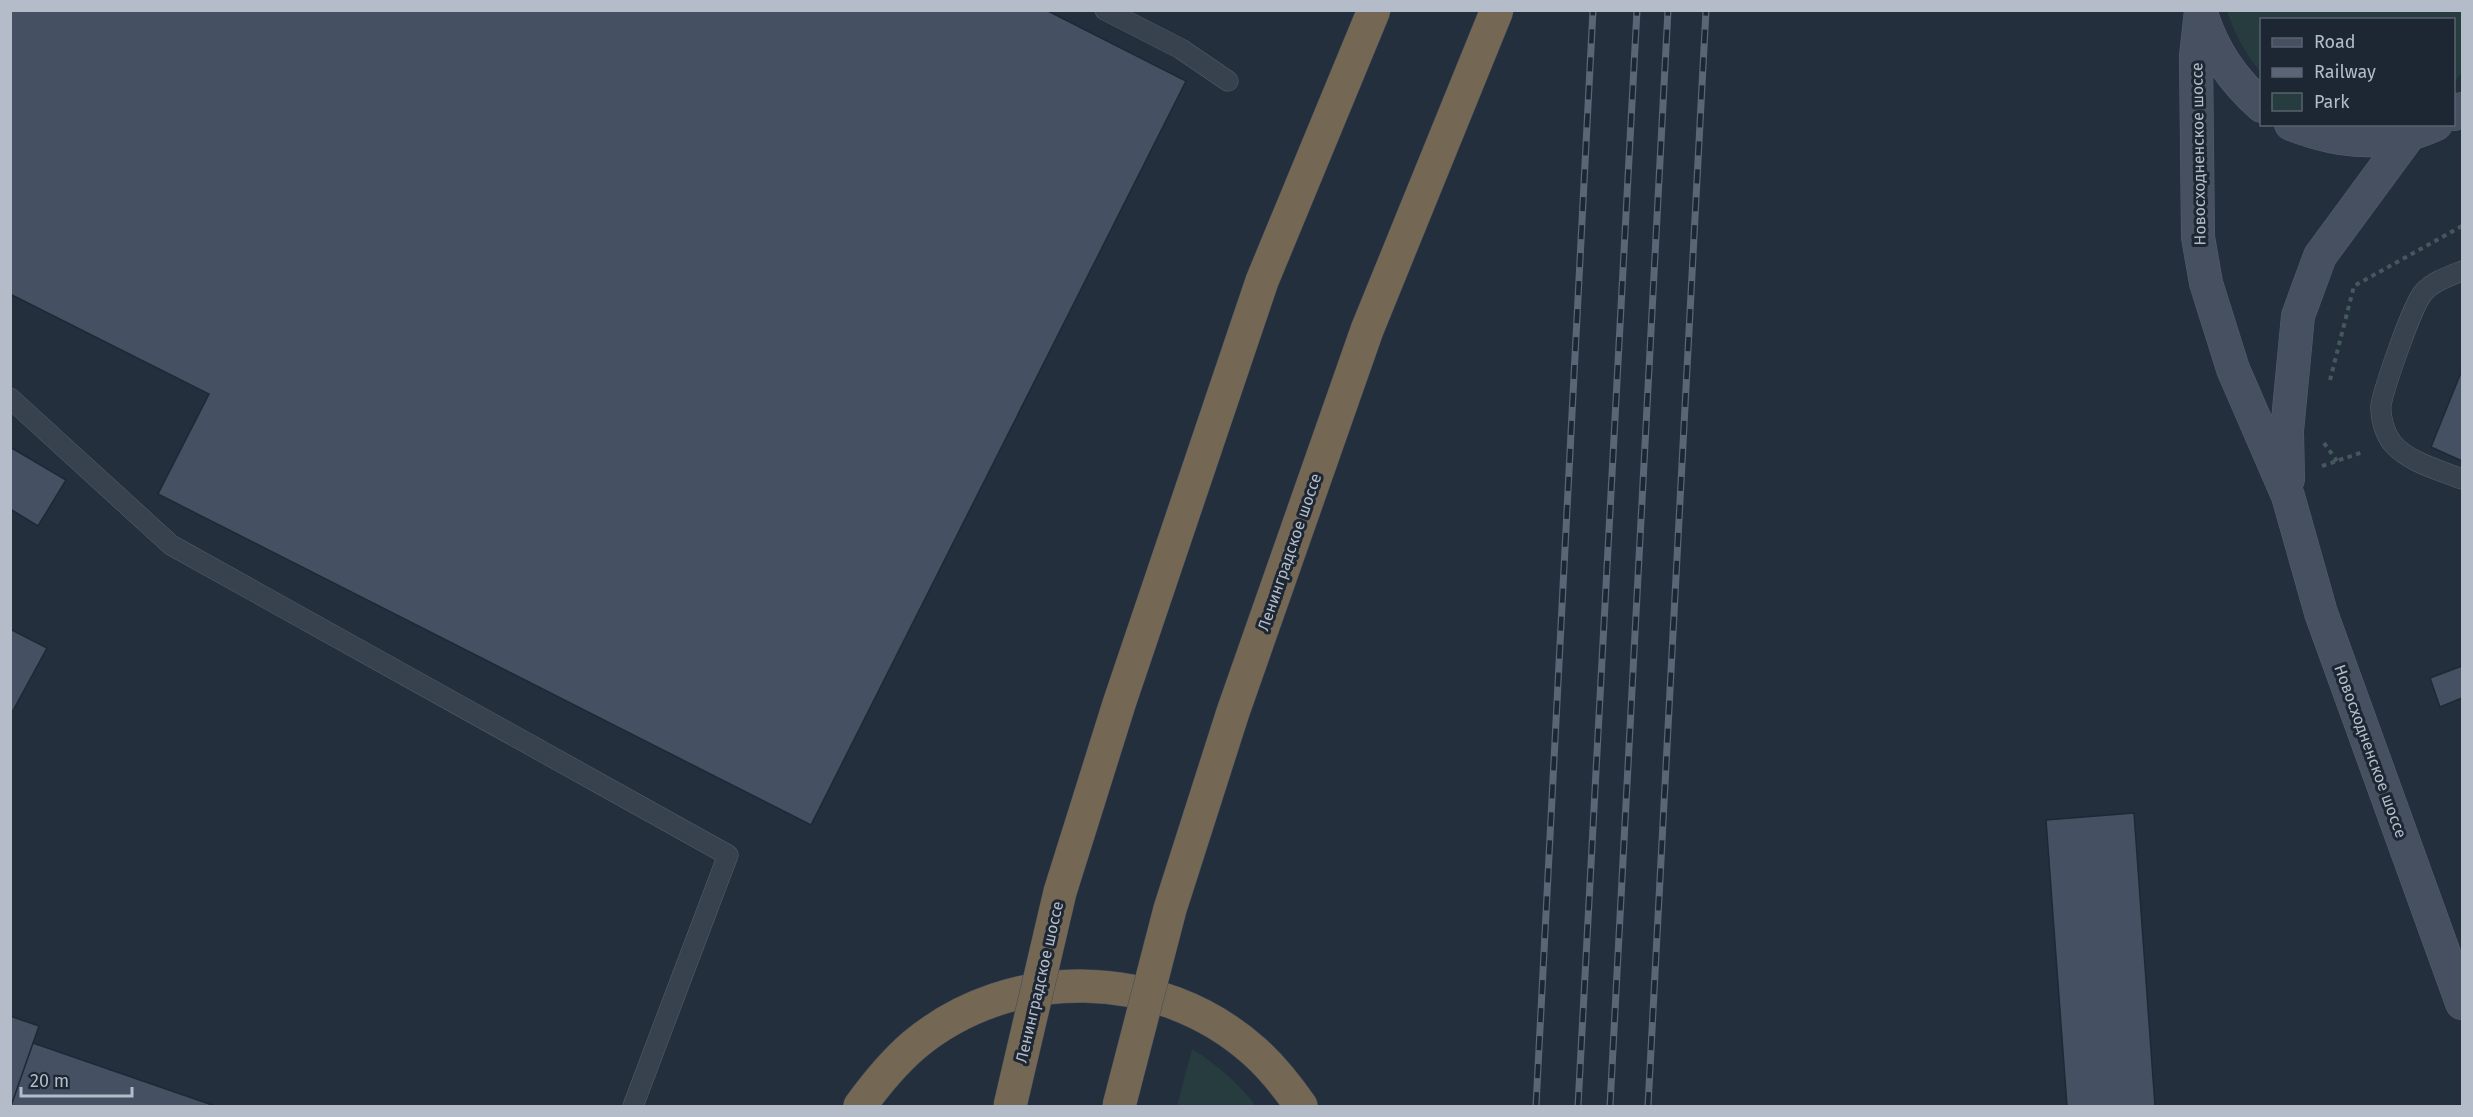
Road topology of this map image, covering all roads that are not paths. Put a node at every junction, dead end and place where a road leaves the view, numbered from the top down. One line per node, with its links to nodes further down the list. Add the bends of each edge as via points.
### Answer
1 (1105, 10): 5 (lane, via 1181,49)
2 (1374, 10): 16 (highway, Ленинградское шоссе, bridge, via 1262,281 1119,704 1060,892)
3 (1497, 10): 17 (highway, Ленинградское шоссе, bridge, via 1367,330 1233,711 1170,909)
4 (2201, 11): 6 (main road, via 2224,66); 12 (main road, Новосходненское шоссе, via 2196,56 2198,237 2205,283 2233,369)
5 (1228, 81)
6 (2260, 104)
7 (2296, 126): 8 (main road, via 2349,141 2379,140)
8 (2422, 130): 12 (main road, Новосходненское шоссе, via 2320,256 2298,316 2287,431)
9 (2463, 271): 11 (lane, via 2444,278 2423,293 2413,310 2381,407 2382,424 2392,443 2410,458)
10 (10, 398): 14 (lane, via 171,545 728,855)
11 (2463, 479)
12 (2288, 496): 13 (main road, Новосходненское шоссе, via 2321,613)
13 (2463, 1003)
14 (633, 1107)
15 (860, 1107): 18 (highway, via 885,1073 914,1045 948,1021 985,1003 1024,991 1065,985 1146,993 1185,1006 1254,1051)
16 (1010, 1107)
17 (1119, 1107)
18 (1301, 1107)

